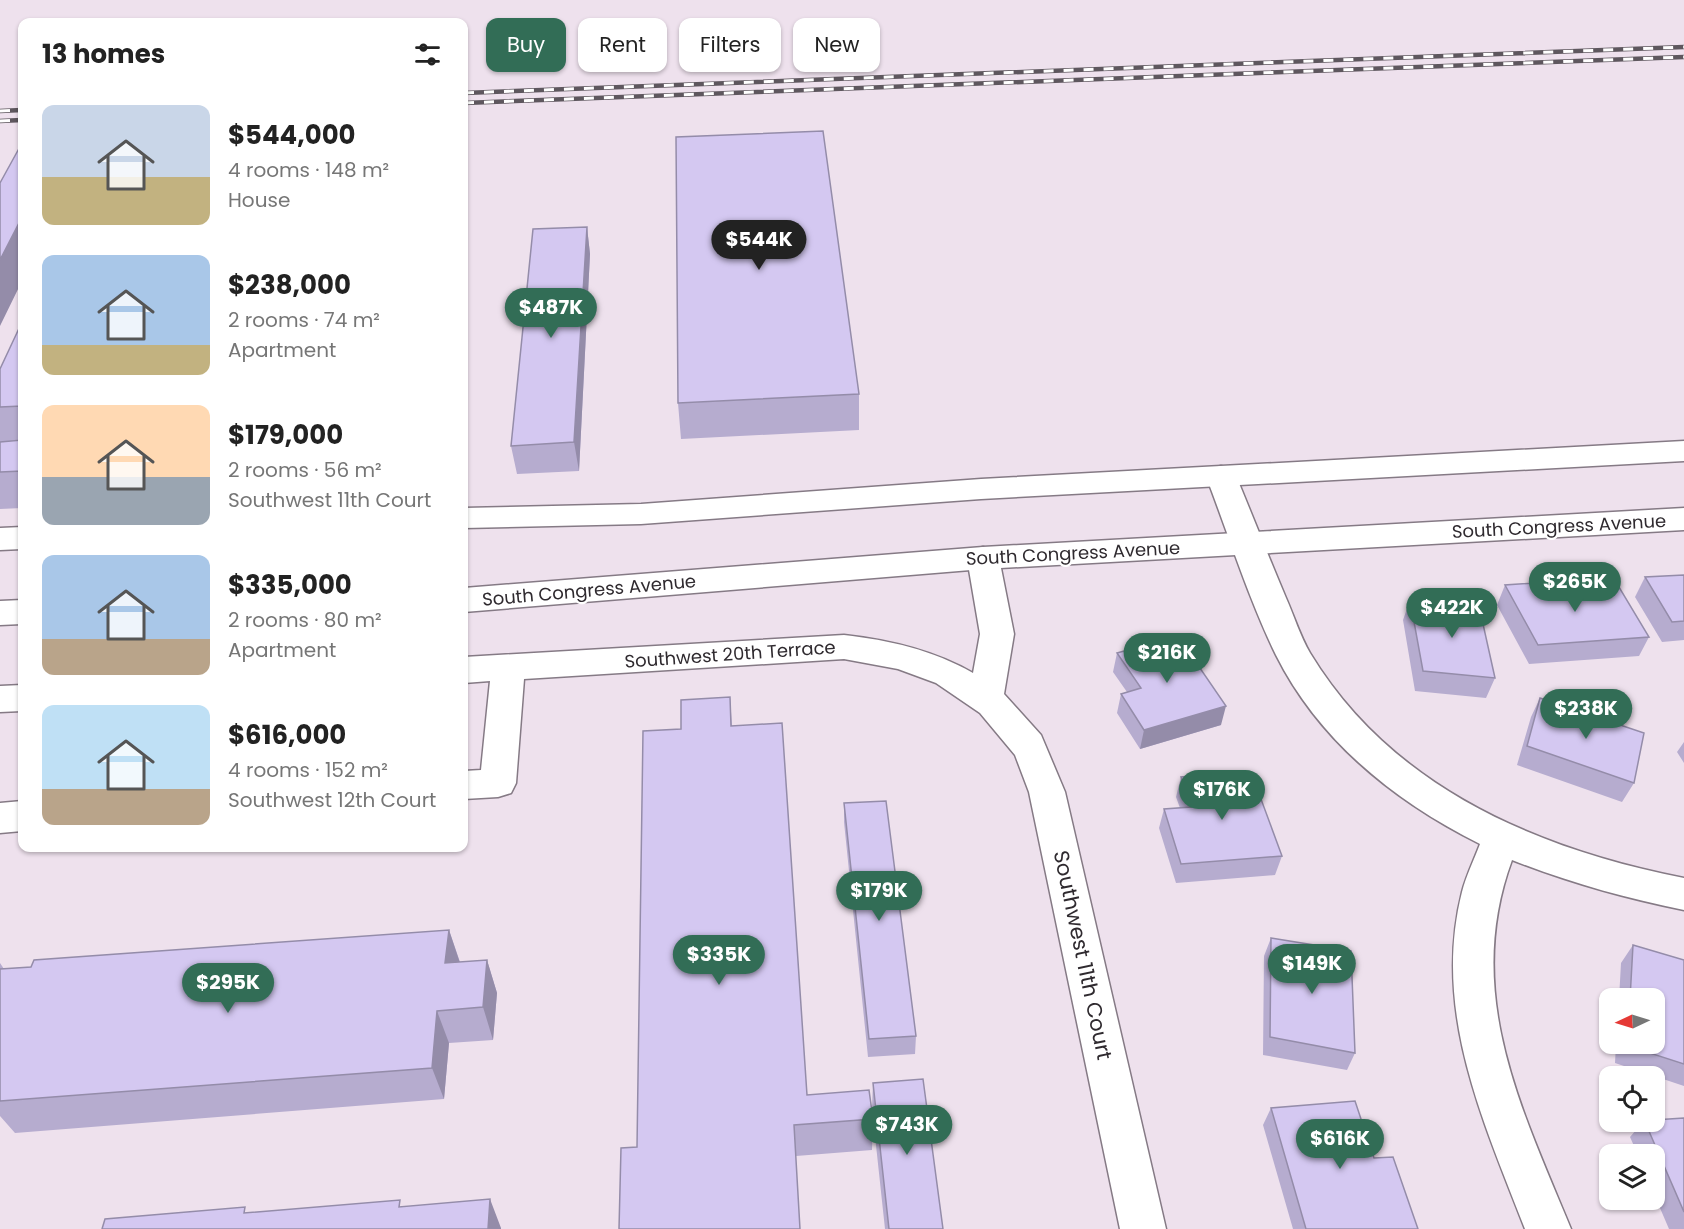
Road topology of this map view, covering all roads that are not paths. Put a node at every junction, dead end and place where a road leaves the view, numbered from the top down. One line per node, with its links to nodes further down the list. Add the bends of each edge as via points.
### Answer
1 (1684, 451): 2 (main road)
2 (1221, 476): 3 (main road, via 641,514); 7 (main road)
3 (468, 518)
4 (1684, 519): 7 (main road, South Congress Avenue)
5 (18, 538): 6 (main road)
6 (0, 539)
7 (1247, 543): 8 (main road, South Congress Avenue); 20 (main road, via 1294,656 1332,711 1386,765 1419,790)
8 (983, 558): 9 (main road, South Congress Avenue); 14 (main road, via 997,634)
9 (468, 600)
10 (18, 612): 11 (main road)
11 (0, 613)
12 (508, 668): 13 (main road, Southwest 20th Terrace); 14 (main road, Southwest 20th Terrace, via 844,647 876,650 934,666); 17 (main road, via 498,783)
13 (468, 670)
14 (986, 697): 22 (main road, Southwest 11th Court, via 1010,720 1029,747 1047,792)
15 (18, 698): 16 (main road)
16 (0, 699)
17 (468, 785)
18 (18, 816): 19 (main road)
19 (0, 818)
20 (1502, 838): 21 (main road, via 1616,881); 23 (main road, via 1481,891 1473,952 1477,1020 1494,1094)
21 (1684, 894)
22 (1143, 1229)
23 (1548, 1229)

